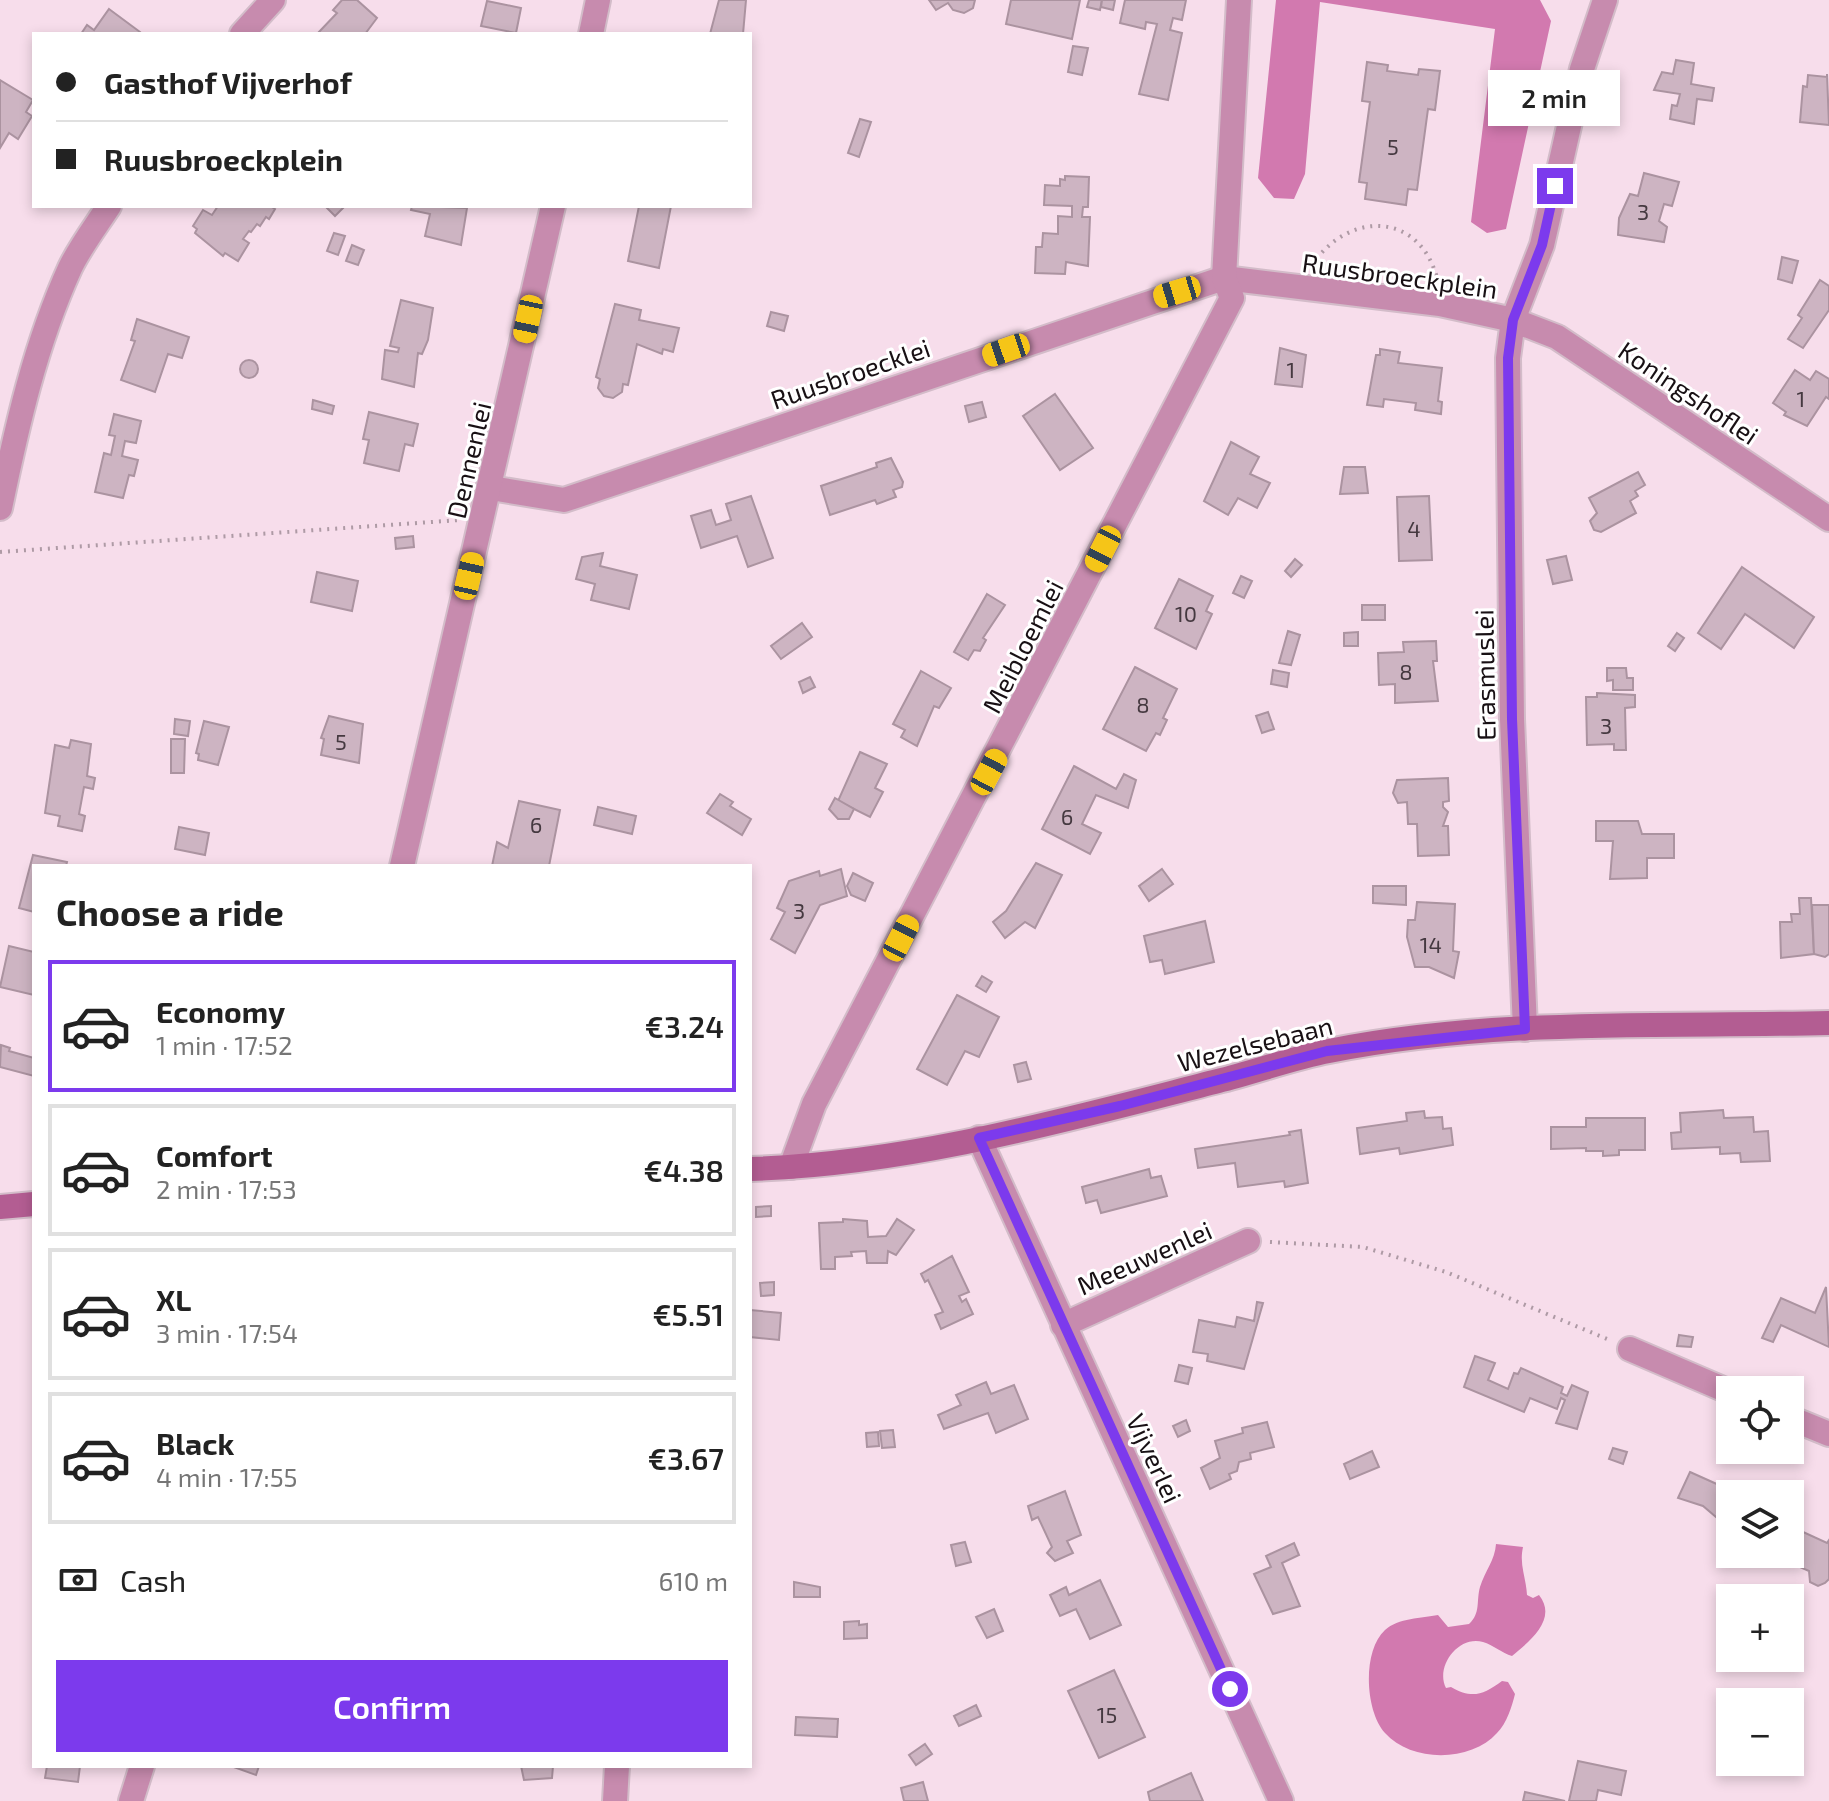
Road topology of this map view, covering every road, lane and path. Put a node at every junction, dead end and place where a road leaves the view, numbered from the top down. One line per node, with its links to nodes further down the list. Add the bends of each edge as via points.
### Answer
1 (273, 0): 5 (street)
2 (598, 0): 6 (street)
3 (1239, 0): 9 (street)
4 (1605, 0): 12 (street, Ruusbroeckplein, via 1582,69 1542,245)
5 (244, 32)
6 (591, 32)
7 (108, 208): 14 (street, via 72,265 45,329)
8 (553, 208): 13 (street, Dennenlei)
9 (1224, 278): 10 (street, Ruusbroeckplein); 13 (street, Ruusbroecklei, via 564,500); 22 (street, Meibloemlei, via 1232,298 814,1104)
10 (1302, 289): 11 (street, Ruusbroeckplein); 11 (path, via 1310,269 1338,235 1358,226 1380,225 1420,244 1432,262)
11 (1440, 304): 12 (street, Ruusbroeckplein)
12 (1513, 320): 16 (street, Koningshoflei, via 1557,337); 20 (street, Erasmuslei, via 1508,358 1512,719)
13 (491, 488): 15 (street, Dennenlei)
14 (0, 508)
15 (483, 518): 17 (path); 18 (street, Dennenlei)
16 (1829, 519)
17 (0, 552)
18 (402, 864)
19 (1829, 1023): 20 (street, Wezelsebaan)
20 (1525, 1029): 21 (street, Wezelsebaan, via 1327,1051)
21 (979, 1138): 22 (street, Wezelsebaan, via 886,1157); 27 (street, Vijverlei)
22 (791, 1167): 23 (street, Wezelsebaan)
23 (752, 1169)
24 (32, 1204): 25 (street)
25 (0, 1207)
26 (1248, 1241): 27 (street, Meeuwenlei); 28 (path, via 1363,1247 1446,1272)
27 (1063, 1325): 36 (street, Vijverlei)
28 (1630, 1349): 29 (street)
29 (1716, 1386)
30 (1804, 1424): 31 (street)
31 (1829, 1434)
32 (141, 1768): 34 (street)
33 (617, 1768): 35 (street)
34 (131, 1801)
35 (615, 1801)
36 (1281, 1801)

